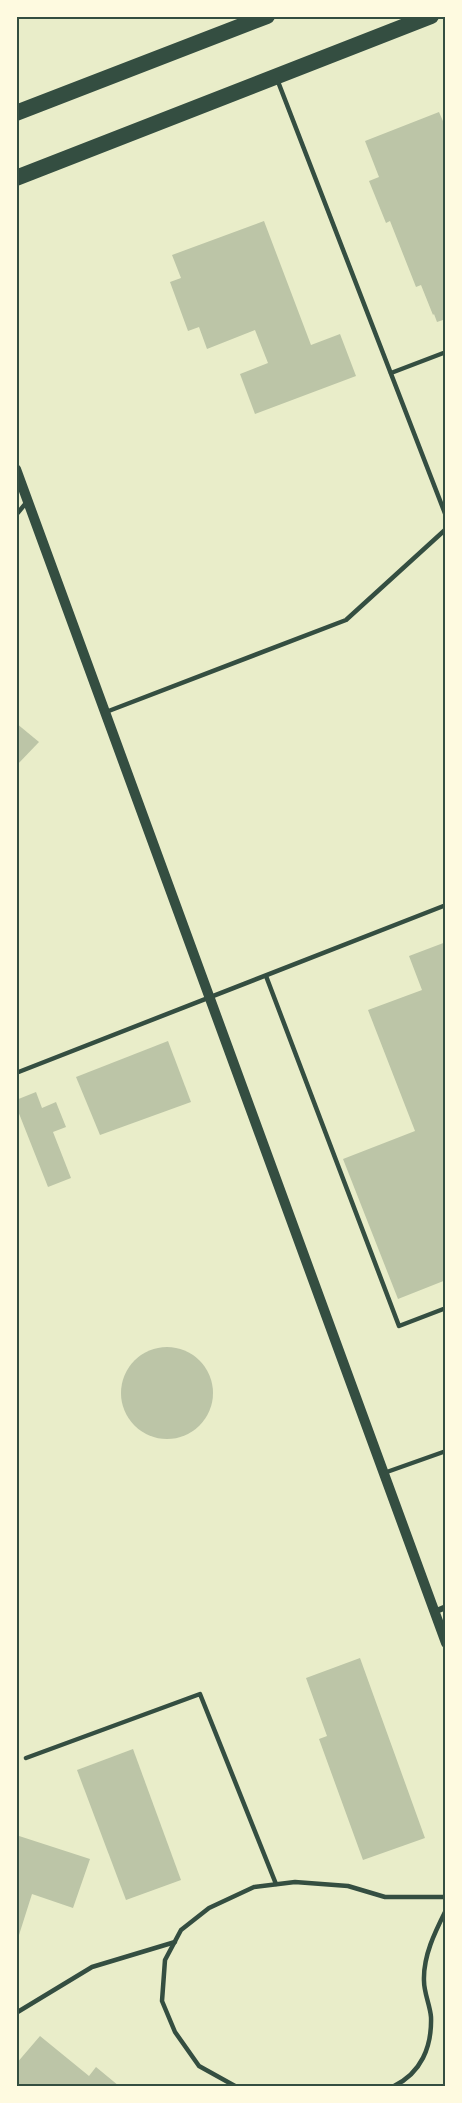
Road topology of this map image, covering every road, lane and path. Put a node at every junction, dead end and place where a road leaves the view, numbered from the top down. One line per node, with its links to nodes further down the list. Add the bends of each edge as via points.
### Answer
1 (267, 16): 4 (highway)
2 (431, 16): 3 (highway)
3 (276, 77): 5 (highway); 7 (lane)
4 (16, 113)
5 (16, 178)
6 (446, 352): 7 (lane)
7 (391, 373): 11 (lane)
8 (16, 469): 9 (street)
9 (28, 501): 10 (lane); 13 (street)
10 (16, 515)
11 (446, 516)
12 (446, 529): 13 (lane, via 346,620)
13 (106, 712): 16 (street)
14 (446, 905): 15 (lane)
15 (266, 976): 16 (lane); 18 (lane, via 399,1326)
16 (210, 999): 17 (lane); 20 (street)
17 (16, 1073)
18 (446, 1308)
19 (446, 1451): 20 (lane)
20 (384, 1473): 22 (street)
21 (446, 1607): 22 (street)
22 (434, 1612): 23 (street)
23 (446, 1643)
24 (26, 1758): 25 (lane, via 200,1694)
25 (276, 1884): 26 (lane, via 348,1886 385,1897); 28 (lane, via 254,1887 209,1908 181,1930)
26 (446, 1897)
27 (446, 1910): 31 (lane, via 431,1940 424,1981 431,2018 426,2056 405,2081)
28 (175, 1942): 29 (lane, via 92,1967); 30 (lane, via 165,1960 162,2001 175,2032 200,2066)
29 (16, 2013)
30 (236, 2086)
31 (394, 2086)

